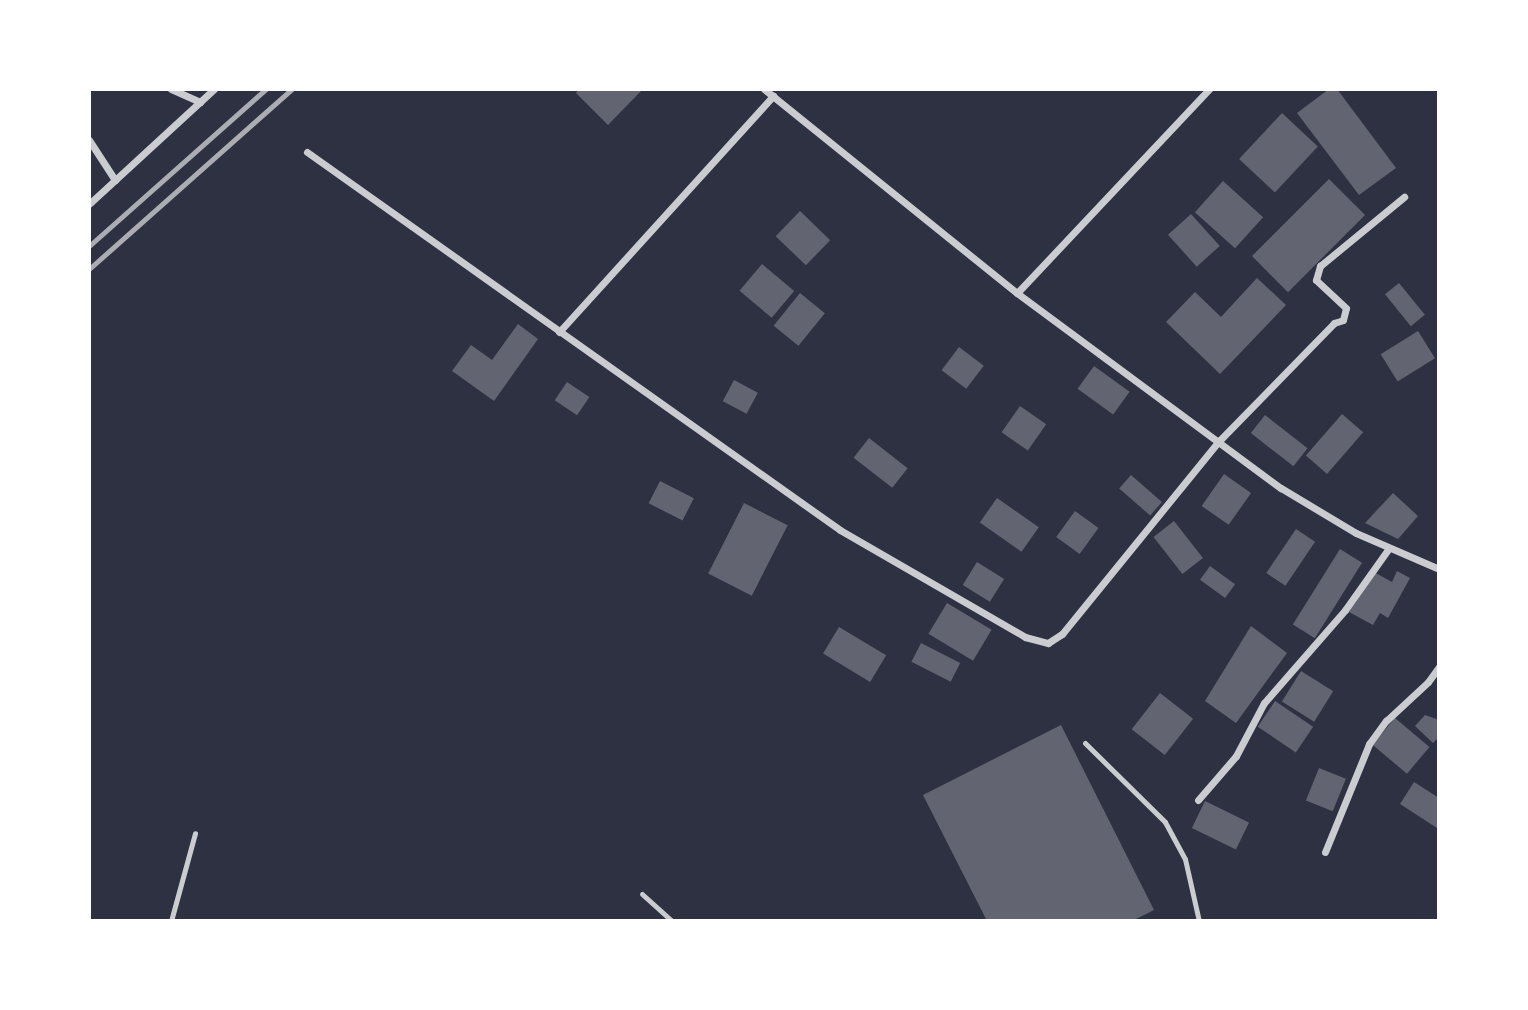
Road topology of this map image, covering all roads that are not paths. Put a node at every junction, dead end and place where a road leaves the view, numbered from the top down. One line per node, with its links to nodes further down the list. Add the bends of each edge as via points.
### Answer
1 (171, 89): 6 (street)
2 (214, 89): 6 (street)
3 (764, 89): 5 (street)
4 (1209, 89): 12 (street)
5 (773, 96): 12 (street); 13 (street)
6 (200, 102): 9 (street)
7 (89, 140): 9 (street)
8 (307, 152): 13 (street)
9 (116, 180): 11 (street)
10 (1404, 197): 14 (street, via 1320,266 1316,280 1346,308 1346,316)
11 (89, 204)
12 (1017, 293): 14 (street)
13 (559, 332): 14 (street, via 840,530 1025,637 1048,643 1062,634)
14 (1219, 440): 15 (street, via 1281,488)
15 (1389, 548): 16 (street); 19 (street, via 1345,610 1264,703 1236,756)
16 (1439, 569)
17 (1439, 667): 21 (street, via 1369,744)
18 (1085, 743): 25 (lane, via 1165,822 1185,859)
19 (1198, 800)
20 (195, 832): 23 (lane)
21 (1325, 852)
22 (642, 894): 24 (lane)
23 (171, 921)
24 (673, 921)
25 (1199, 921)

